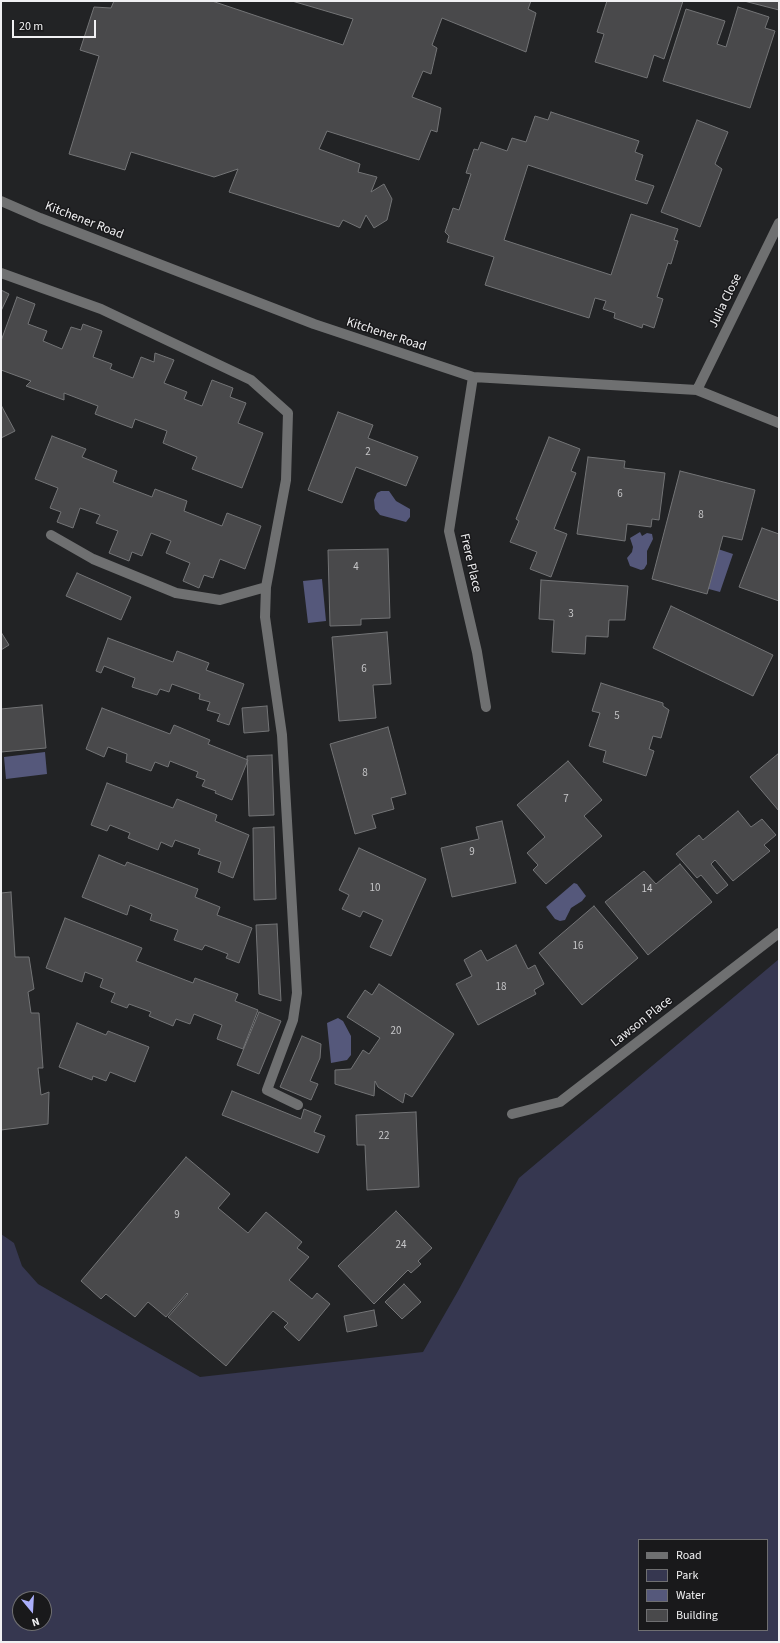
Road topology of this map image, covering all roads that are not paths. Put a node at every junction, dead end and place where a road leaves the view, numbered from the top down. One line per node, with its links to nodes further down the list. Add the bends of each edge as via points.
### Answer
1 (1, 201): 4 (street, Kitchener Road, via 314,324)
2 (779, 223): 5 (street, Julia Close)
3 (1, 273): 8 (street, via 101,309 251,380 288,413 286,480)
4 (473, 377): 5 (street, Kitchener Road); 9 (street, Frere Place, via 449,531 477,652)
5 (697, 390): 6 (street, Kitchener Road)
6 (779, 423)
7 (51, 535): 8 (street, via 93,559 176,593 220,600)
8 (266, 587): 11 (street, via 265,617 282,735 297,993 293,1020 267,1090)
9 (486, 707)
10 (779, 933): 12 (street, Lawson Place, via 560,1102)
11 (298, 1106)
12 (512, 1114)

